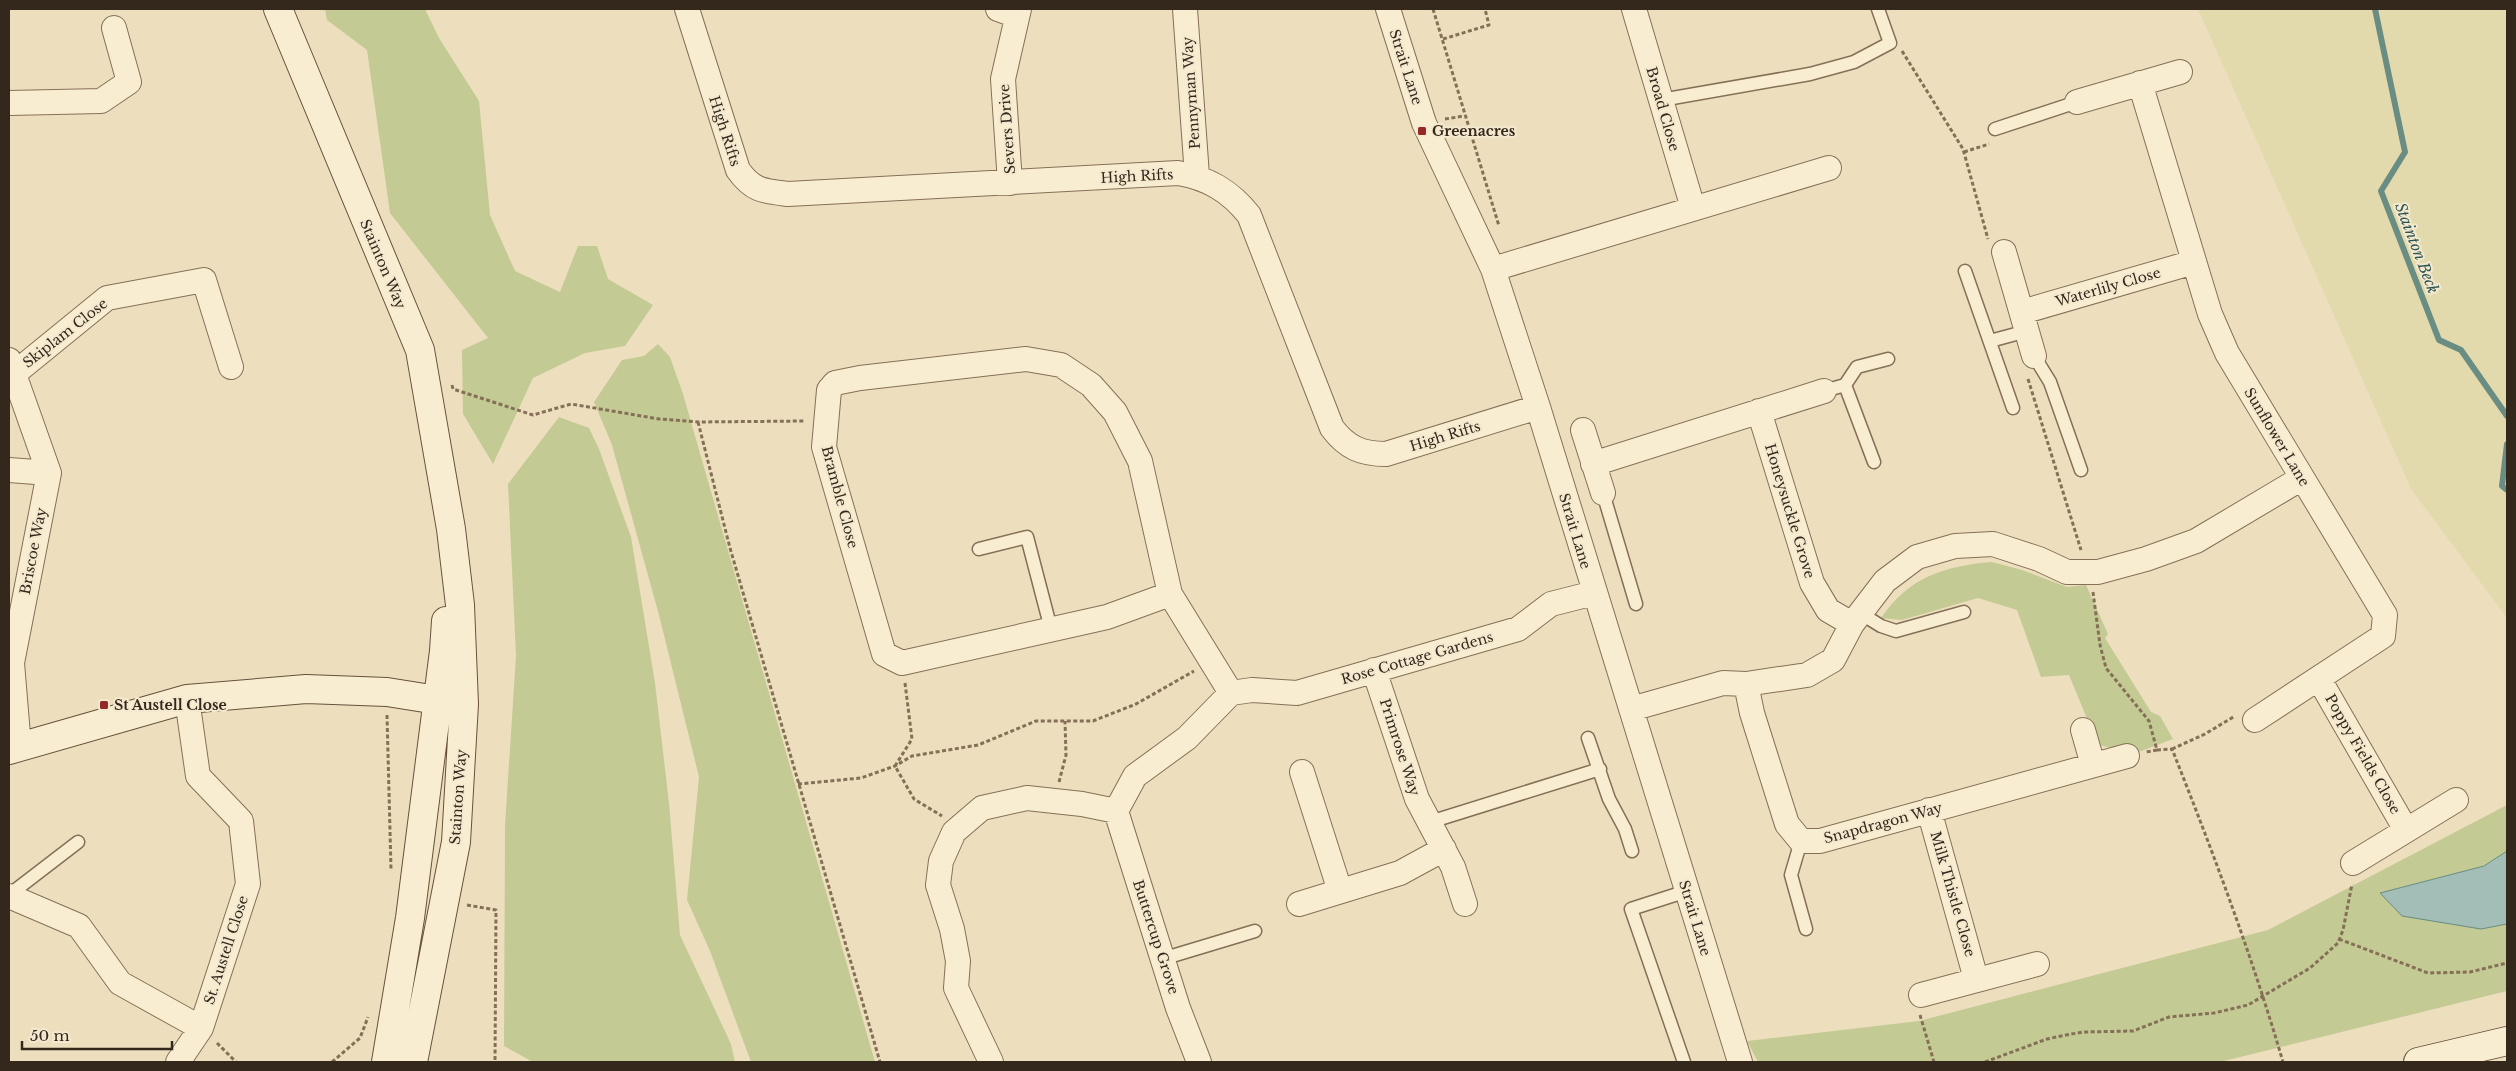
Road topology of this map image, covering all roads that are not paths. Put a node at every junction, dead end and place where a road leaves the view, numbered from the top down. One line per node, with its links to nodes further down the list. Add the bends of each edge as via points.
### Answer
1 (278, 9): 41 (street, Stainton Way, via 420,350)
2 (687, 9): 17 (street, High Rifts, via 738,170 748,184 766,192 788,194)
3 (1185, 9): 16 (street, Pennyman Way)
4 (1388, 9): 21 (street, Strait Lane, via 1424,123)
5 (1634, 9): 11 (street, Broad Close)
6 (1878, 9): 11 (lane, via 1890,43 1854,62 1810,74)
7 (1011, 11): 17 (street, Severs Drive, via 1003,79)
8 (114, 28): 13 (street, via 129,82 101,101)
9 (2180, 72): 10 (street)
10 (2140, 83): 12 (street); 20 (street, Sunflower Lane)
11 (1661, 100): 18 (street, Broad Close)
12 (2077, 102): 14 (lane)
13 (9, 103)
14 (1995, 129)
15 (1829, 168): 18 (street)
16 (1197, 176): 17 (street, High Rifts, via 1178,173); 30 (street, High Rifts, via 1231,195 1249,215 1332,428 1348,445 1371,454 1386,454)
17 (1010, 183)
18 (1693, 208): 21 (street)
19 (2004, 252): 23 (street)
20 (2194, 262): 23 (street, Waterlily Close); 39 (street, Sunflower Lane, via 2210,314 2227,353)
21 (1502, 266): 30 (street, Strait Lane)
22 (1966, 271): 24 (lane)
23 (2025, 322): 24 (lane); 25 (street)
24 (1990, 341): 31 (lane)
25 (2034, 356): 37 (lane, via 2050,382)
26 (1888, 359): 29 (lane, via 1857,367)
27 (12, 367): 28 (street, Skiplam Close, via 107,298 204,280); 38 (street, Briscoe Way)
28 (231, 367)
29 (1835, 388): 32 (street); 34 (lane)
30 (1538, 407): 43 (street, Strait Lane)
31 (2013, 408)
32 (1759, 411): 35 (street); 47 (street, Honeysuckle Grove, via 1812,583 1828,610)
33 (1584, 430): 35 (street)
34 (1874, 462)
35 (1593, 464): 40 (street)
36 (9, 470): 38 (street)
37 (2081, 470)
38 (49, 473): 60 (street, Briscoe Way, via 12,663)
39 (2302, 478): 47 (street, via 2196,541 2146,560 2098,572 2068,572 1993,544 1955,546 1918,557 1885,581); 50 (street, Sunflower Lane, via 2385,615 2384,636)
40 (1603, 493): 45 (lane)
41 (451, 530): 54 (street, Stainton Way, via 444,651); 55 (street, Stainton Way, via 460,605)
42 (979, 549): 48 (lane, via 1027,537)
43 (1594, 593): 49 (street, Rose Cottage Gardens, via 1551,604 1518,628); 56 (street, Strait Lane)
44 (1170, 594): 48 (street, via 1107,617); 48 (street, Bramble Close, via 1140,461 1115,412 1092,385 1061,365 1026,360 835,383 829,390 824,447 884,654 902,663); 52 (street, Bramble Close)
45 (1636, 604)
46 (1964, 612): 47 (lane, via 1896,631)
47 (1856, 619): 51 (street, via 1833,660 1807,675)
48 (1052, 629)
49 (1374, 670): 52 (street, Rose Cottage Gardens, via 1297,693 1252,690); 68 (street, Primrose Way, via 1416,799)
50 (2319, 679): 57 (street, Sunflower Lane); 69 (street, Poppy Fields Close)
51 (1746, 684): 56 (street, via 1723,683); 70 (street, via 1787,824)
52 (1231, 693): 67 (street, via 1187,738 1135,776)
53 (187, 699): 54 (street, via 306,689 387,692); 60 (street); 86 (street, St. Austell Close, via 198,776 241,821 248,884)
54 (437, 700): 55 (street); 89 (street, Stainton Way, via 410,918)
55 (464, 704): 90 (street, Stainton Way, via 456,842)
56 (1630, 710): 76 (street, Strait Lane)
57 (2255, 720)
58 (2083, 730): 62 (street)
59 (1588, 738): 63 (lane)
60 (14, 749)
61 (2127, 756): 62 (street, Snapdragon Way)
62 (2093, 765): 66 (street, Snapdragon Way)
63 (1600, 769): 68 (lane); 73 (lane, via 1609,799)
64 (1302, 772): 75 (street)
65 (2456, 800): 69 (street)
66 (1929, 810): 70 (street, Snapdragon Way, via 1820,841); 84 (street, Milk Thistle Close)
67 (1116, 811): 82 (street, Buttercup Grove); 91 (street, via 1027,798 982,808 954,832 940,861 938,885 958,962 956,988)
68 (1430, 822): 72 (street, Primrose Way)
69 (2406, 830): 74 (street)
70 (1801, 841): 80 (lane, via 1791,875)
71 (78, 842): 77 (lane)
72 (1444, 849): 75 (street, via 1400,873); 79 (street, Primrose Way)
73 (1632, 851)
74 (2352, 863)
75 (1340, 891): 78 (street)
76 (1686, 891): 93 (lane, via 1631,909); 94 (street, Strait Lane)
77 (9, 895): 86 (street, via 79,926 120,984)
78 (1299, 904)
79 (1465, 904)
80 (1806, 929)
81 (1255, 931): 82 (lane)
82 (1162, 959): 92 (street, Buttercup Grove)
83 (2036, 964): 84 (street)
84 (1976, 979): 85 (street)
85 (1920, 1004)
86 (201, 1028): 88 (street, St. Austell Close)
87 (2507, 1040): 95 (street)
88 (178, 1062)
89 (386, 1062)
90 (413, 1062)
91 (991, 1062)
92 (1199, 1062)
93 (1684, 1062)
94 (1740, 1062)
95 (2418, 1062)

